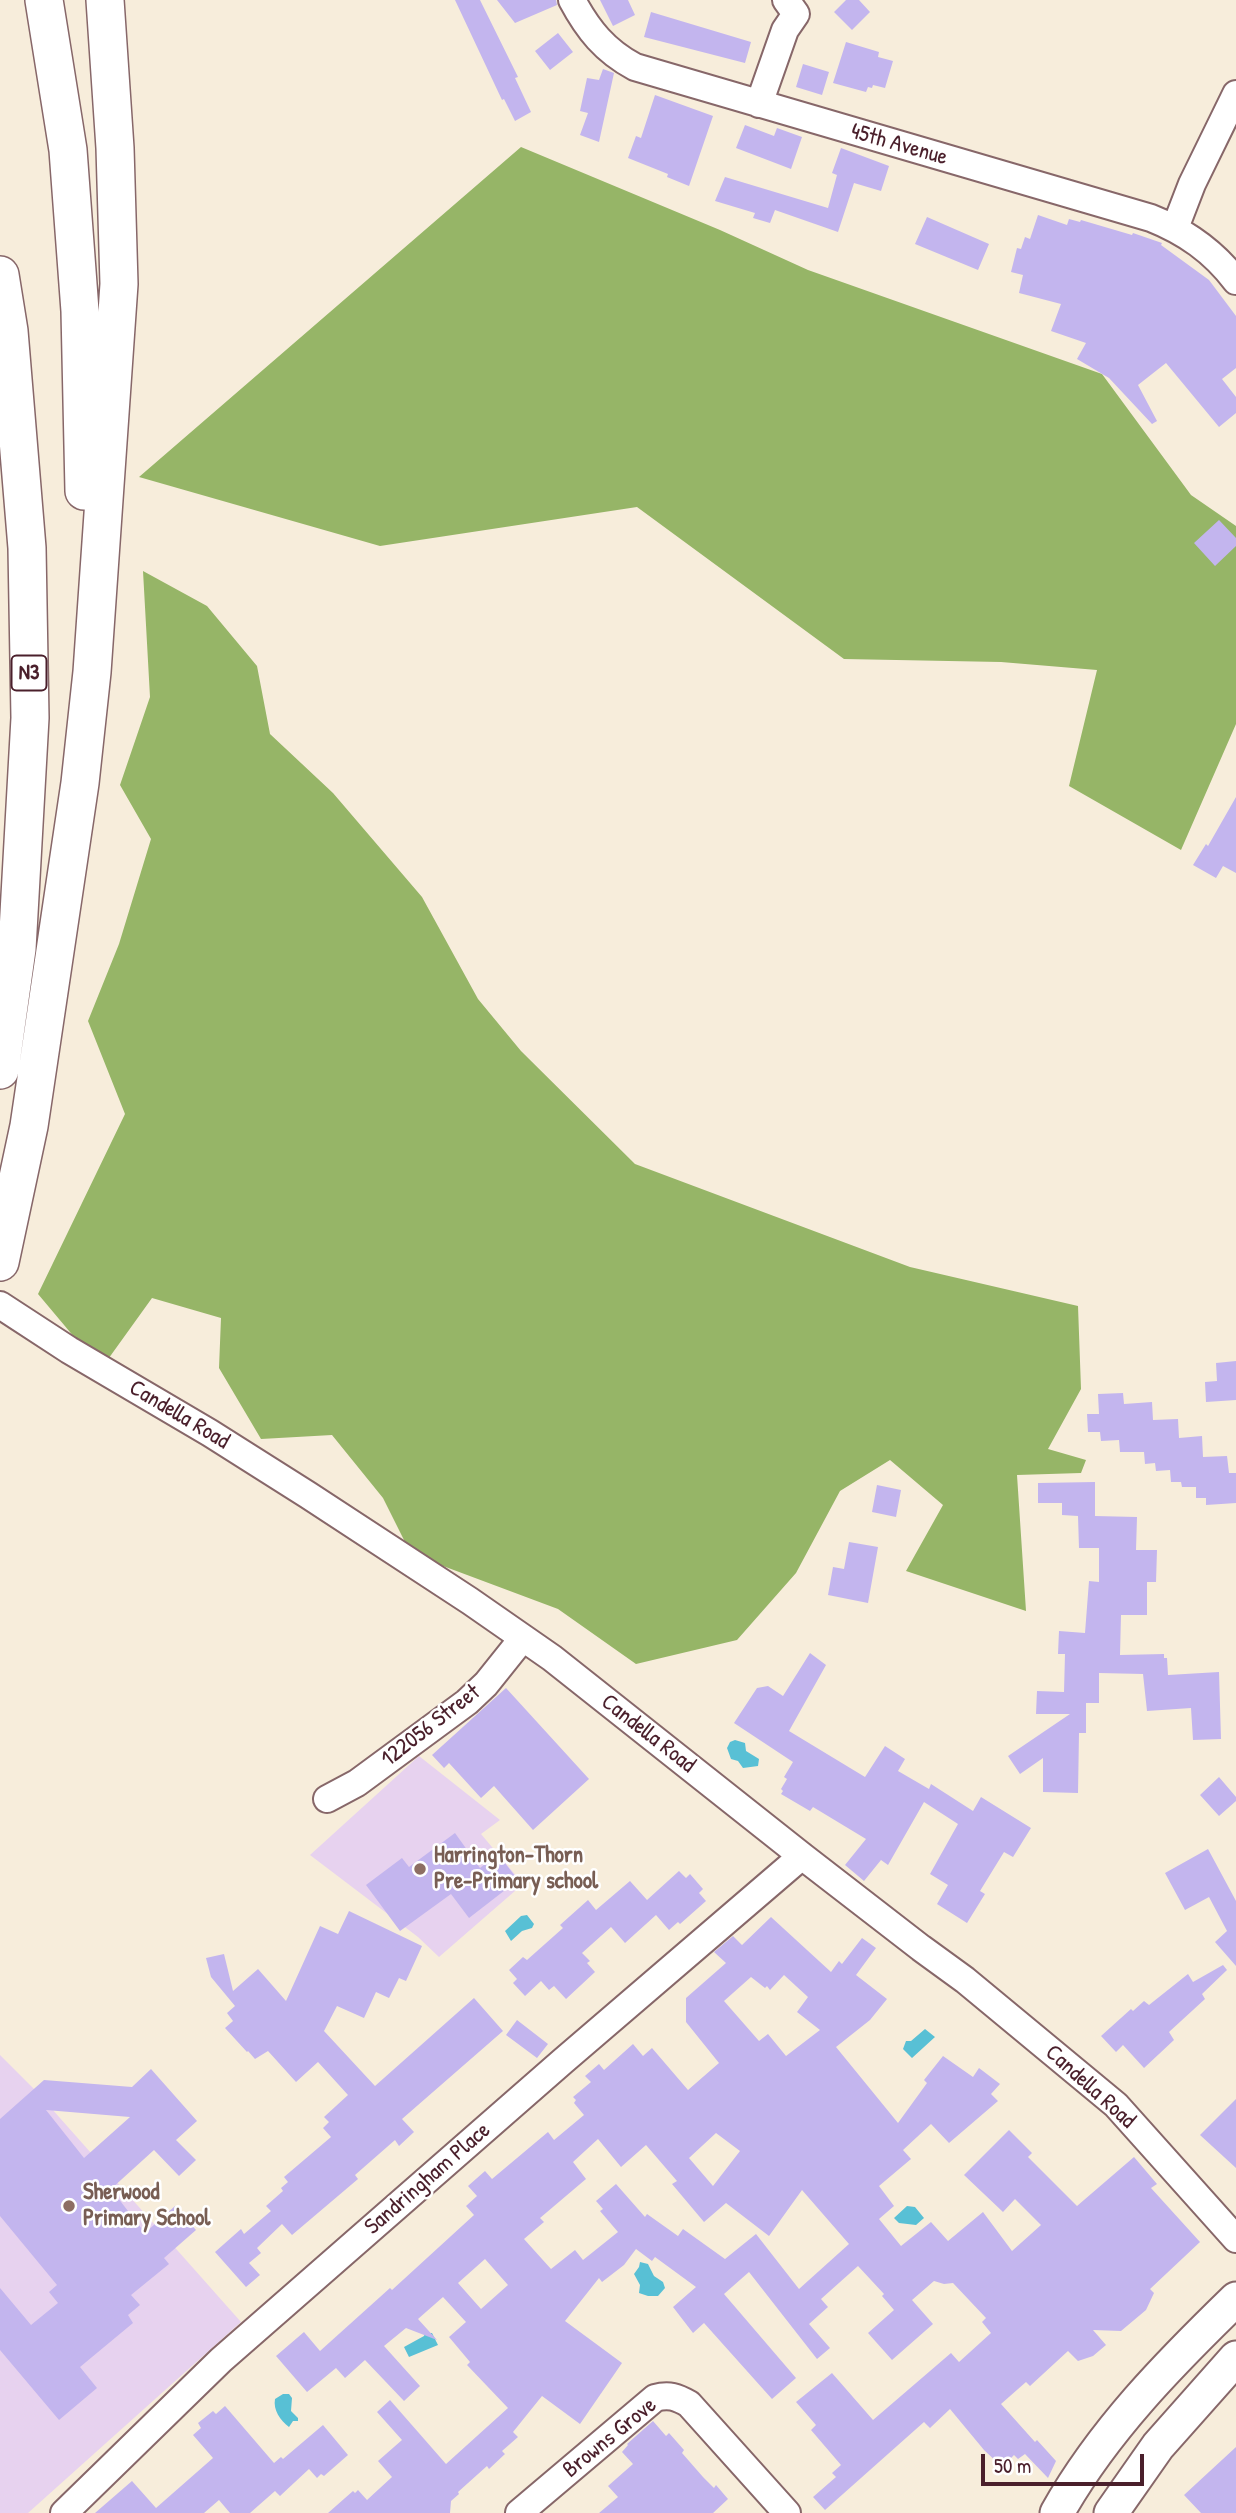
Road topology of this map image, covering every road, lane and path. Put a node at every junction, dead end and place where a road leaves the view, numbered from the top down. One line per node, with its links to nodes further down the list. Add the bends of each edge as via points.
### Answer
1 (44, 0): 10 (highway, via 68,150 80,311 84,456)
2 (105, 0): 10 (highway, via 119,284 103,540)
3 (572, 0): 6 (street, 45th Avenue, via 593,35 622,60 649,73)
4 (799, 5): 6 (street, via 785,30)
5 (1236, 94): 7 (street)
6 (759, 104): 7 (street, 45th Avenue)
7 (1175, 228): 9 (street, 45th Avenue, via 1197,241)
8 (0, 275): 11 (highway, N3, via 27,548 30,718 18,949)
9 (1236, 281)
10 (80, 783): 12 (highway, via 29,1126)
11 (0, 1070)
12 (0, 1262)
13 (0, 1305): 14 (street, Candella Road, via 309,1495)
14 (522, 1639): 15 (street, 122056 Street, via 467,1702 357,1783); 16 (street, Candella Road)
15 (327, 1799)
16 (802, 1856): 17 (street, Candella Road, via 965,1980 1116,2105); 20 (street, Sandringham Place, via 221,2361)
17 (1236, 2238)
18 (1236, 2299): 23 (main road, via 1143,2394 1082,2469)
19 (1236, 2358): 24 (main road, via 1158,2446)
20 (64, 2513)
21 (519, 2513): 22 (street, Browns Grove, via 655,2398 665,2395 689,2404)
22 (787, 2513)
23 (1057, 2513)
24 (1111, 2513)

